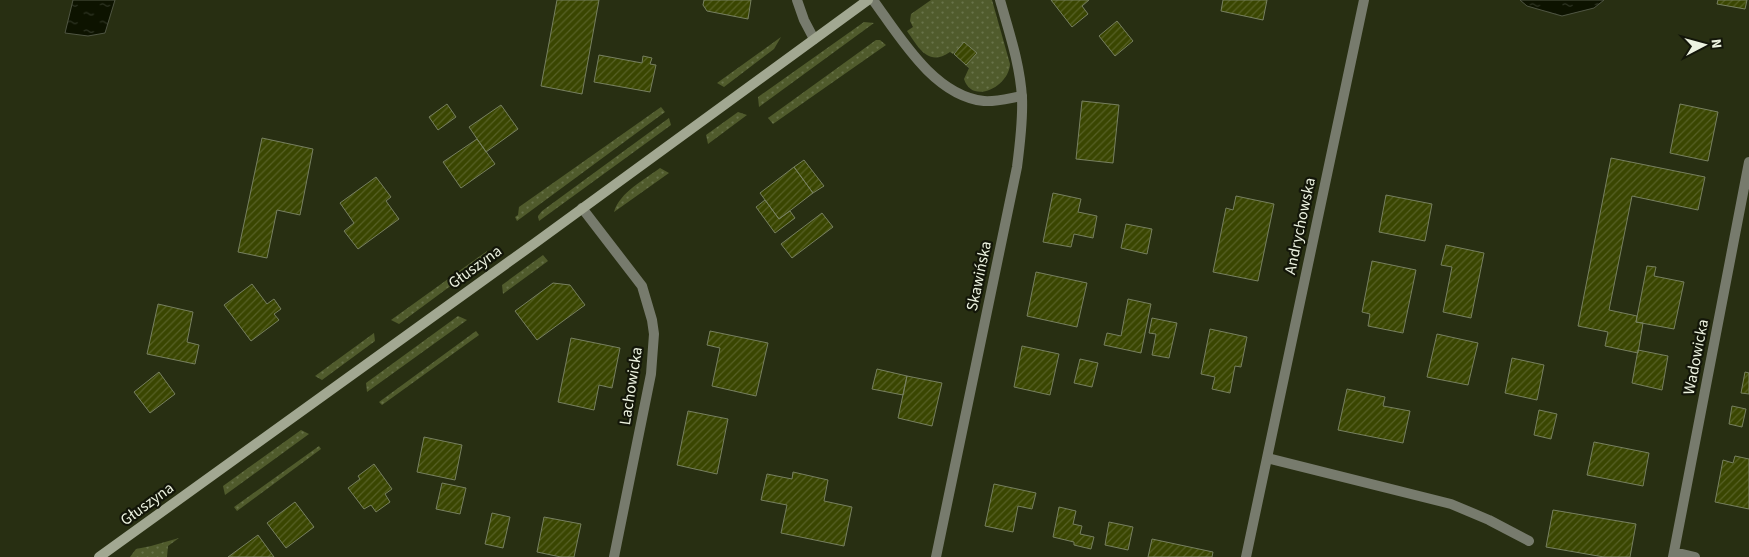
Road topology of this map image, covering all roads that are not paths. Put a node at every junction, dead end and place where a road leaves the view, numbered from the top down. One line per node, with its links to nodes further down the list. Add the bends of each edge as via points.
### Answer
1 (797, 0): 6 (street)
2 (868, 0): 6 (street, Głuszyna)
3 (873, 0): 7 (street, via 920,63 945,86 968,98 986,101)
4 (1000, 0): 7 (street, Skawińska)
5 (1364, 0): 10 (street, Andrychowska)
6 (814, 39): 9 (street, Głuszyna)
7 (1022, 96): 15 (street, Skawińska, via 1017,167)
8 (1749, 162): 12 (street, Wadowicka)
9 (582, 208): 13 (street, Głuszyna); 14 (street, Lachowicka, via 642,286 654,334 651,374)
10 (1267, 458): 11 (street, via 1451,504); 16 (street, Andrychowska)
11 (1529, 541)
12 (1673, 555): 17 (street)
13 (99, 557)
14 (614, 557)
15 (936, 557)
16 (1246, 557)
17 (1695, 557)

